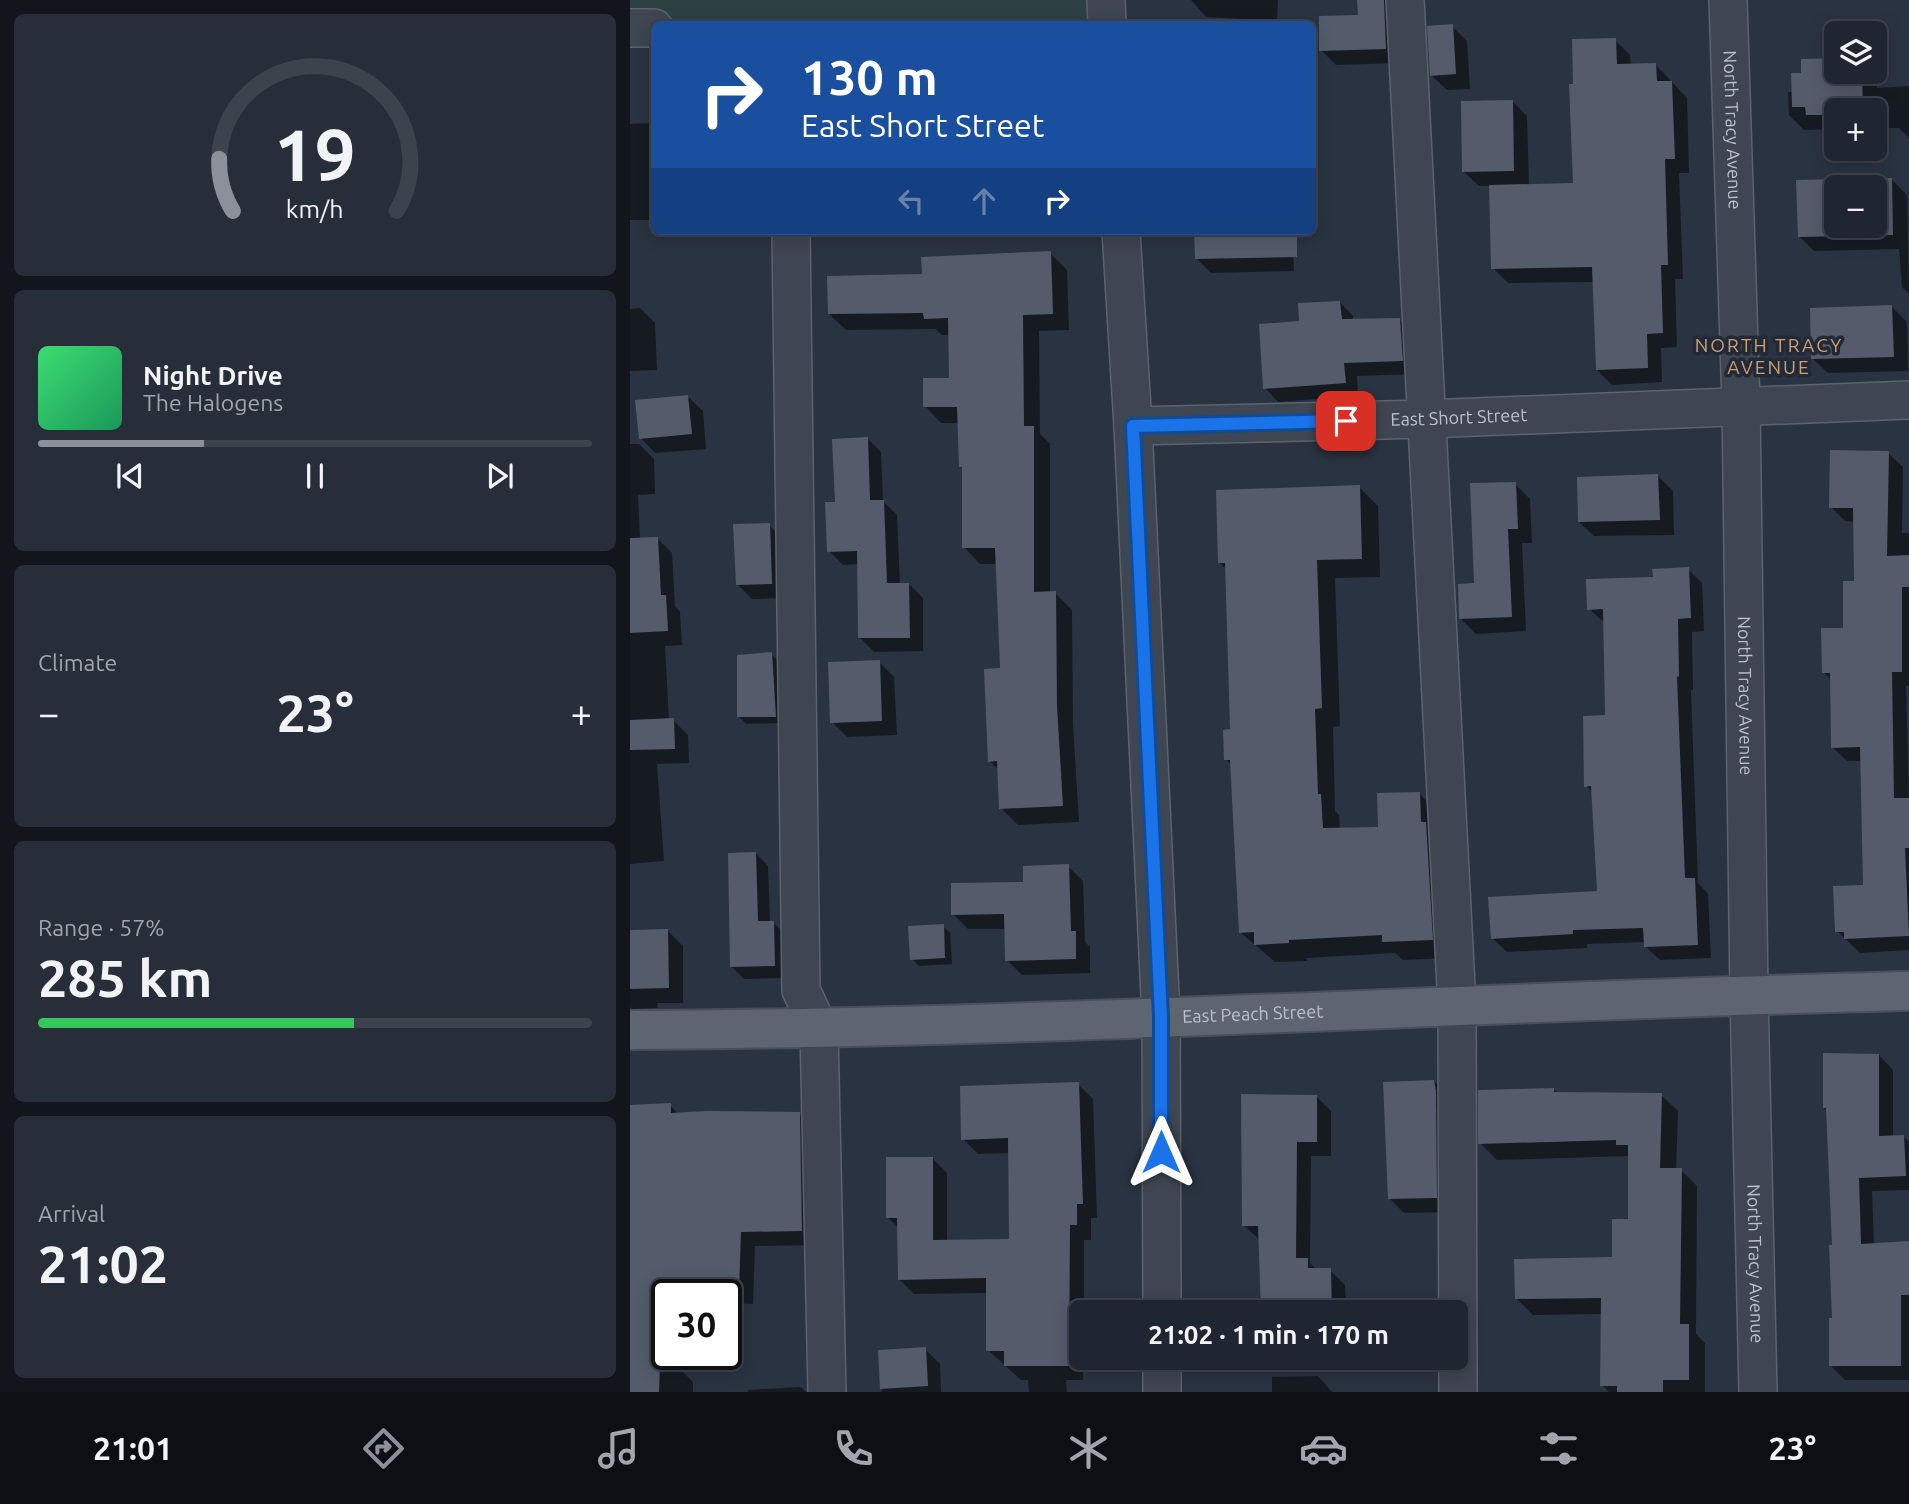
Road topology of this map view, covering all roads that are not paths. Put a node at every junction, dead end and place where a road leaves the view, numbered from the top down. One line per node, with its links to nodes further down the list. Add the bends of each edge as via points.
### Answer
1 (1107, 0): 4 (street)
2 (1405, 0): 11 (street)
3 (1728, 0): 10 (street, North Tracy Avenue)
4 (1107, 21)
5 (630, 28): 6 (street)
6 (651, 28)
7 (791, 235): 17 (street, via 801,990)
8 (1121, 235): 12 (street)
9 (1909, 400): 10 (street, East Short Street)
10 (1741, 405): 11 (street, East Short Street); 14 (street, North Tracy Avenue)
11 (1426, 419): 12 (street, East Short Street); 15 (street)
12 (1133, 426): 16 (street)
13 (1909, 991): 14 (main road, East Peach Street)
14 (1749, 994): 15 (main road, East Peach Street); 24 (street, North Tracy Avenue)
15 (1457, 1006): 16 (main road, East Peach Street); 23 (street)
16 (1161, 1017): 17 (main road, East Peach Street); 19 (street)
17 (819, 1029): 18 (main road, East Peach Street); 21 (street)
18 (630, 1030)
19 (1162, 1300)
20 (1162, 1370): 22 (street)
21 (827, 1392)
22 (1162, 1392)
23 (1458, 1392)
24 (1758, 1392)

